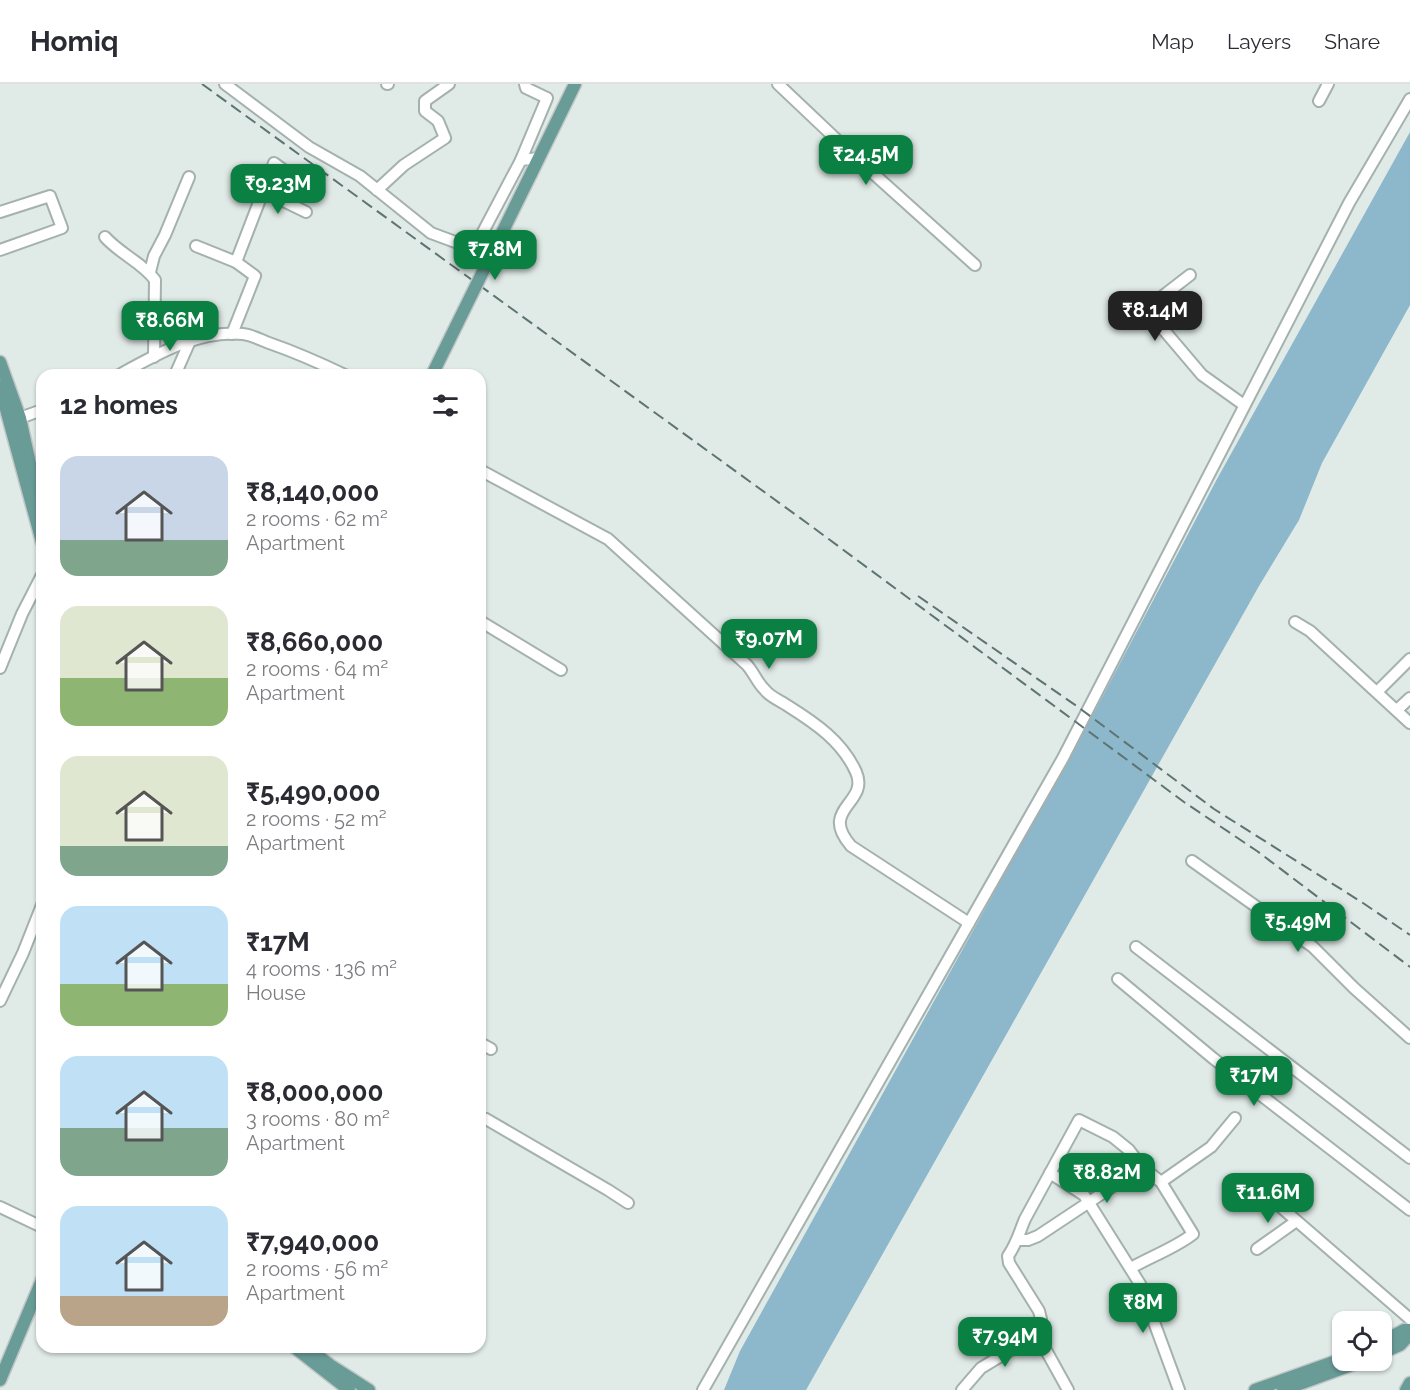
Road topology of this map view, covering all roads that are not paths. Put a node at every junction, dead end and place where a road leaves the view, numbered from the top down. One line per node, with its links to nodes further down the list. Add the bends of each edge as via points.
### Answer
1 (225, 84): 13 (street, via 309,147)
2 (449, 84): 13 (street, via 425,101 424,111 438,121 445,138 404,165)
3 (525, 84): 10 (street, via 547,98)
4 (575, 84): 9 (main road)
5 (778, 84): 21 (street)
6 (1328, 84): 8 (street)
7 (1410, 99): 33 (street, via 1349,203)
8 (1319, 101)
9 (539, 158): 10 (street); 31 (main road, bridge)
10 (521, 160): 13 (street, via 474,249 431,233)
11 (285, 171): 14 (street, via 274,163)
12 (189, 177): 22 (street)
13 (377, 190)
14 (263, 191): 16 (street); 20 (street)
15 (0, 212): 19 (street, via 50,196 62,228)
16 (306, 213)
17 (105, 237): 22 (street, via 115,249)
18 (196, 246): 20 (street)
19 (0, 250)
20 (237, 262): 24 (street, via 255,276)
21 (975, 265)
22 (150, 272): 26 (street, via 155,280)
23 (1190, 275): 33 (street, via 1146,309 1202,375)
24 (232, 334): 25 (street, via 217,333); 30 (street, via 245,334)
25 (190, 341): 26 (street); 29 (street)
26 (154, 357): 28 (street)
27 (0, 362): 32 (main road)
28 (131, 369)
29 (178, 369)
30 (332, 369)
31 (435, 369)
32 (2, 381): 35 (main road); 38 (main road)
33 (1244, 405): 51 (street, via 1063,758)
34 (36, 415): 35 (street)
35 (20, 418): 37 (main road)
36 (486, 473): 51 (street, via 608,539 746,664 765,691 825,730 845,753 858,780 839,822 842,836 851,846)
37 (36, 489)
38 (36, 518)
39 (36, 584): 43 (street)
40 (1295, 622): 45 (street, via 1310,630)
41 (486, 625): 44 (street)
42 (1410, 659): 45 (street)
43 (0, 668)
44 (561, 670)
45 (1377, 692): 47 (street)
46 (1410, 698): 47 (street)
47 (1396, 711): 48 (street)
48 (1410, 723)
49 (1192, 861): 55 (street, via 1313,946)
50 (36, 919): 54 (street)
51 (969, 923): 88 (street)
52 (1136, 947): 60 (street)
53 (1118, 979): 68 (street)
54 (0, 1001)
55 (1410, 1038)
56 (486, 1047): 57 (street)
57 (491, 1049)
58 (1235, 1118): 63 (street, via 1211,1147)
59 (486, 1119): 65 (street)
60 (1410, 1158)
61 (1142, 1167): 62 (street, via 1113,1137 1078,1120); 63 (street); 66 (street)
62 (1050, 1173): 66 (street); 71 (street, via 1024,1219)
63 (1161, 1182): 73 (street, via 1193,1233)
64 (1268, 1196): 69 (street)
65 (628, 1203)
66 (1089, 1203): 71 (street, via 1038,1236); 73 (street)
67 (0, 1207): 70 (street)
68 (1410, 1210)
69 (1295, 1221): 72 (street); 75 (street)
70 (36, 1224)
71 (1019, 1240): 77 (street, via 1008,1256 1039,1311)
72 (1257, 1249)
73 (1131, 1268): 91 (street)
74 (36, 1294): 84 (main road)
75 (1410, 1320)
76 (1410, 1332): 78 (main road, via 1404,1330); 79 (main road)
77 (1037, 1334): 89 (street, via 981,1368); 90 (street)
78 (1392, 1337)
79 (1392, 1349)
80 (302, 1353): 86 (main road)
81 (315, 1353): 87 (main road)
82 (1332, 1363): 92 (main road)
83 (1335, 1371): 93 (main road)
84 (0, 1380)
85 (1410, 1383): 94 (main road)
86 (349, 1390)
87 (369, 1390)
88 (703, 1390)
89 (962, 1390)
90 (1068, 1390)
91 (1179, 1390)
92 (1255, 1390)
93 (1283, 1390)
94 (1406, 1390)

